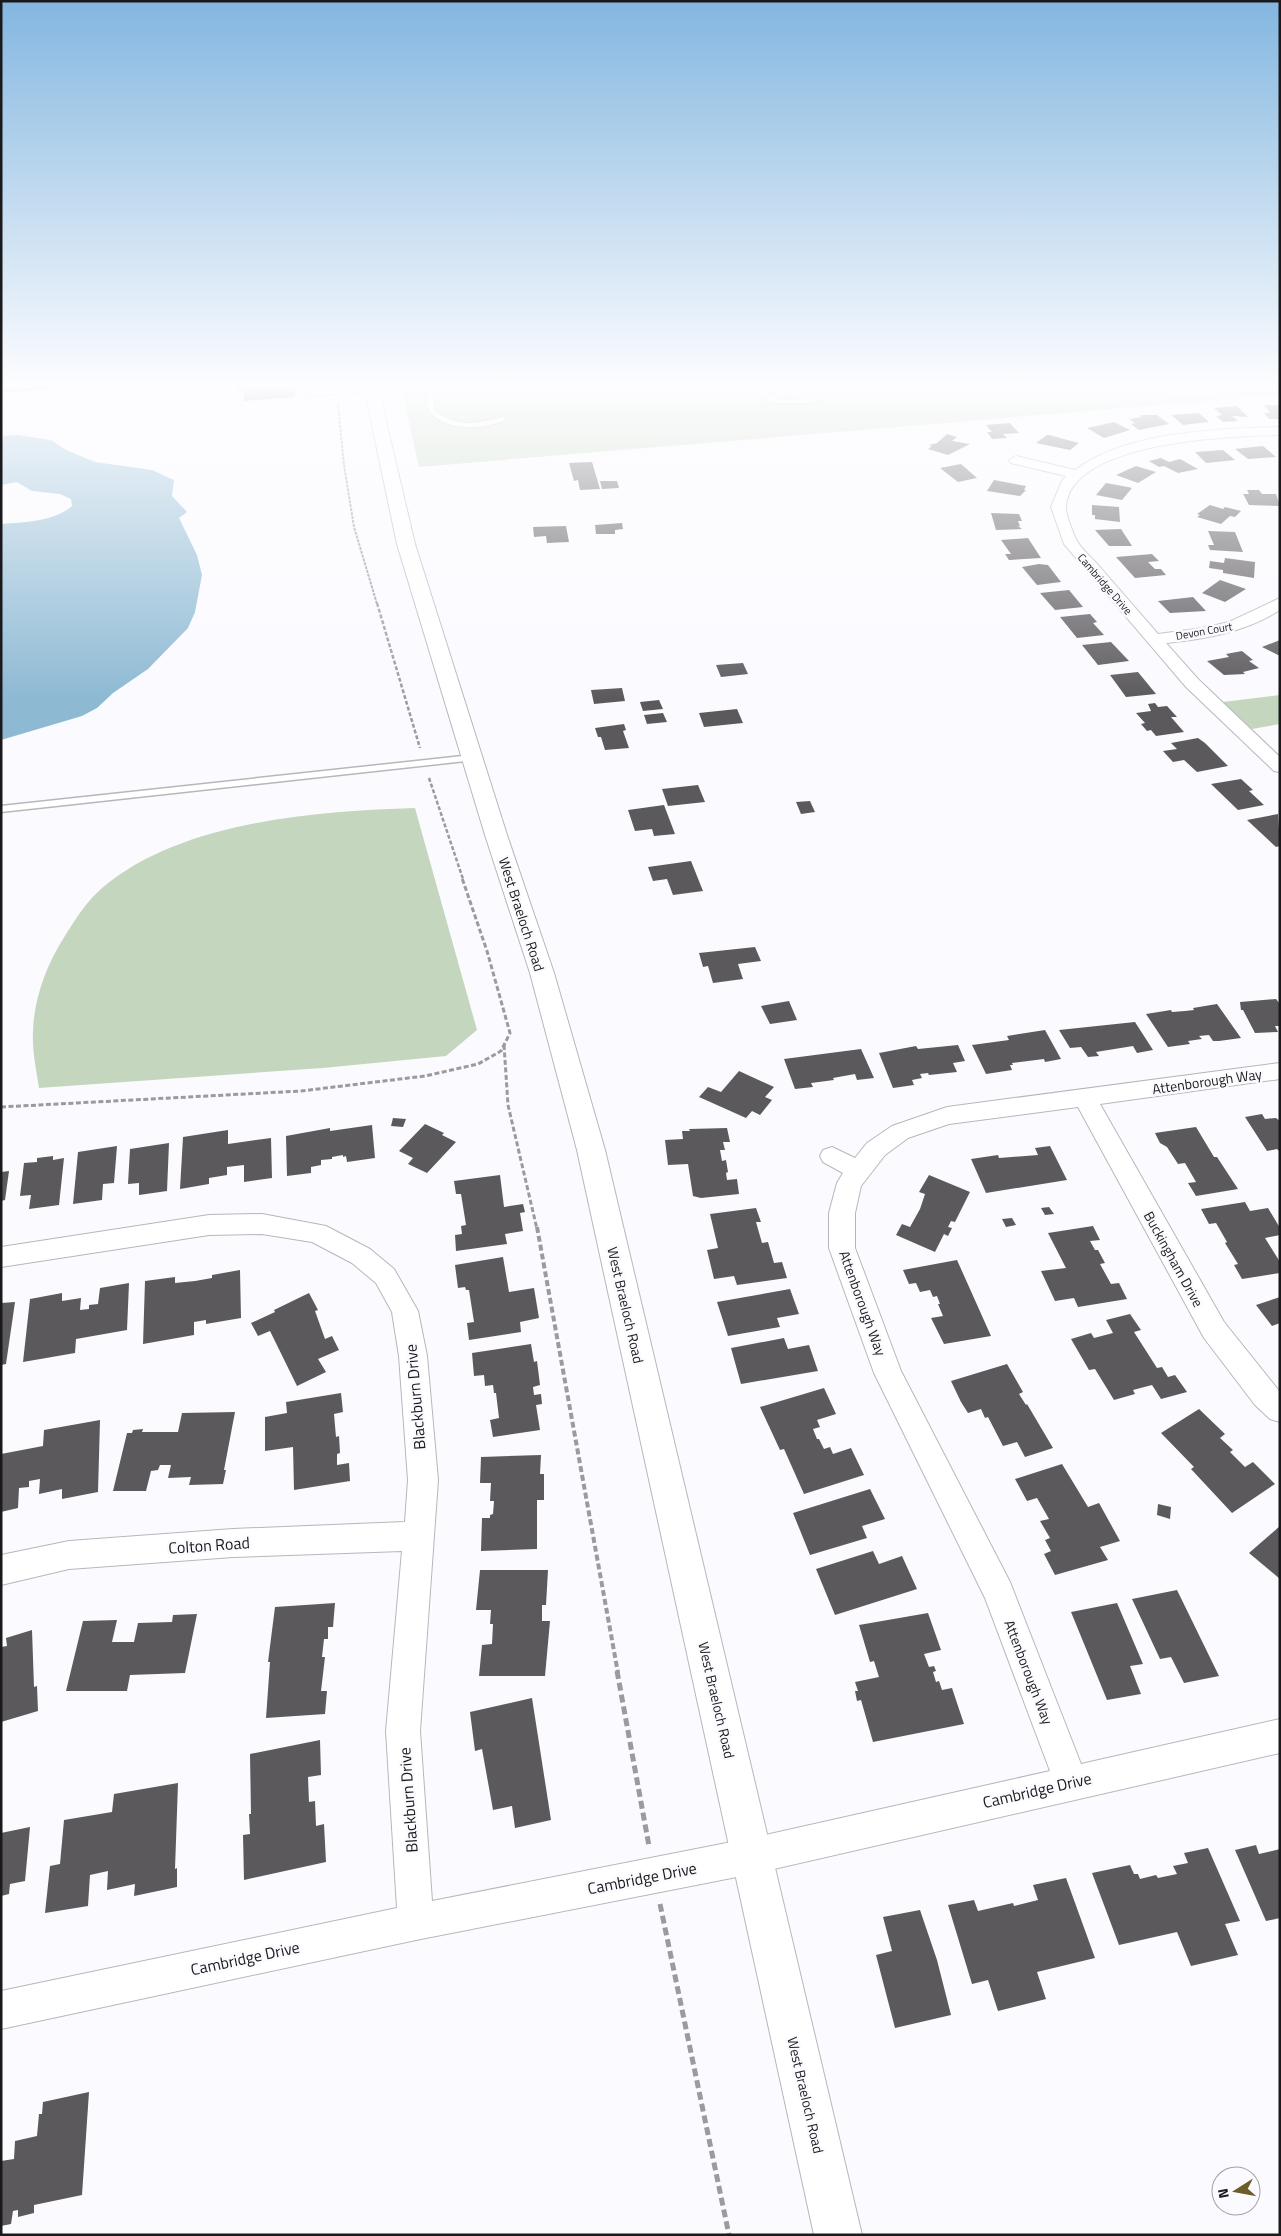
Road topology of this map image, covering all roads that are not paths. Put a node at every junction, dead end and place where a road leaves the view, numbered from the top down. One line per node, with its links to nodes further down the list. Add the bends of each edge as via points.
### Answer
1 (393, 491): 5 (street, West Braeloch Road, via 406,544)
2 (1062, 491): 4 (street, Cambridge Drive, via 1058,510 1060,527)
3 (1280, 603): 4 (street, Devon Court, via 1247,623)
4 (1153, 639): 6 (street, Cambridge Drive, via 1192,683)
5 (472, 758): 7 (lane); 18 (street, West Braeloch Road, via 542,973 591,1150)
6 (1280, 767)
7 (1, 809)
8 (1280, 1071): 9 (street, Attenborough Way)
9 (1084, 1097): 11 (street, Attenborough Way, via 947,1116 900,1132 876,1149); 13 (street, Buckingham Drive, via 1214,1330 1265,1396)
10 (832, 1156): 11 (street)
11 (859, 1171): 17 (street, Attenborough Way, via 849,1183 842,1213 842,1248 888,1373 999,1594)
12 (1, 1257): 14 (street, Blackburn Drive, via 209,1225 262,1224 317,1233 361,1256 385,1276 405,1310 413,1356 423,1480)
13 (1280, 1410)
14 (418, 1536): 15 (street, Colton Road, via 233,1543 69,1555); 19 (street, Blackburn Drive, via 403,1731)
15 (1, 1570)
16 (1280, 1736): 17 (street, Cambridge Drive)
17 (1071, 1782): 18 (street, Cambridge Drive)
18 (752, 1856): 19 (street, Cambridge Drive); 21 (street, West Braeloch Road)
19 (416, 1922): 20 (street, Cambridge Drive)
20 (1, 2010)
21 (838, 2235)

